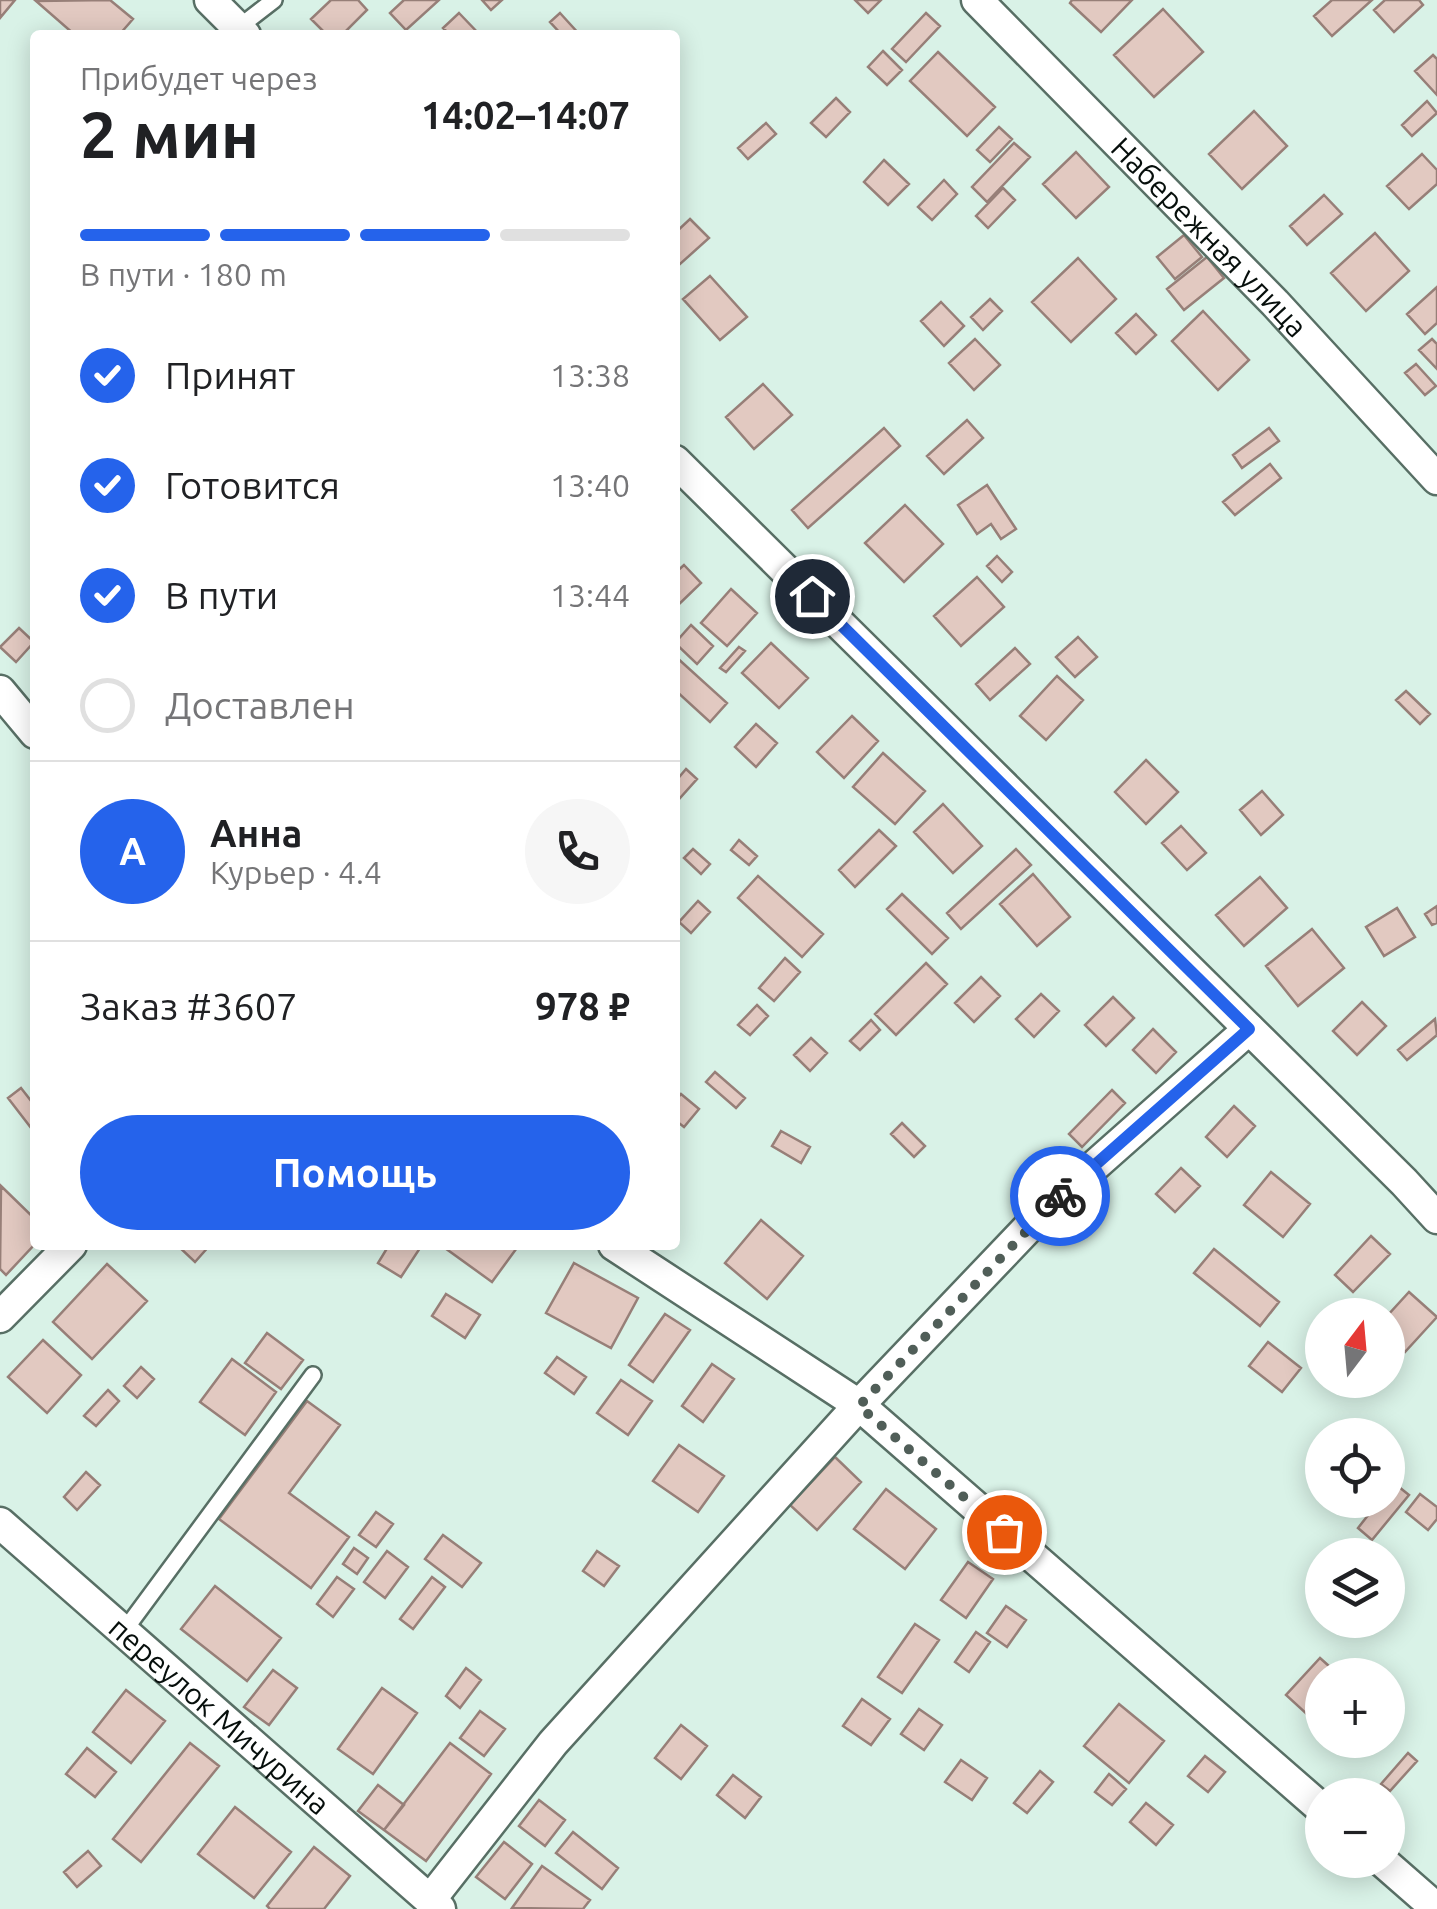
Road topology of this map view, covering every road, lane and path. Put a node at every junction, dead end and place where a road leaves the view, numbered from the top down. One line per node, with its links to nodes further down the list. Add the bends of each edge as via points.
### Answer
1 (210, 0): 4 (street)
2 (274, 0): 5 (lane)
3 (978, 0): 7 (street, Набережная улица)
4 (240, 30)
5 (244, 30)
6 (680, 466): 10 (street)
7 (1437, 479)
8 (0, 692): 9 (street)
9 (30, 727)
10 (1249, 1029): 11 (street); 16 (street, via 1048,1206)
11 (1437, 1218)
12 (66, 1250): 14 (street)
13 (622, 1250): 16 (street)
14 (0, 1317)
15 (313, 1375): 18 (lane)
16 (859, 1406): 19 (street); 21 (street, via 553,1743)
17 (0, 1522): 18 (street, переулок Мичурина)
18 (124, 1631): 21 (street, переулок Мичурина)
19 (1305, 1794)
20 (1402, 1878): 22 (street)
21 (435, 1904)
22 (1437, 1909)

